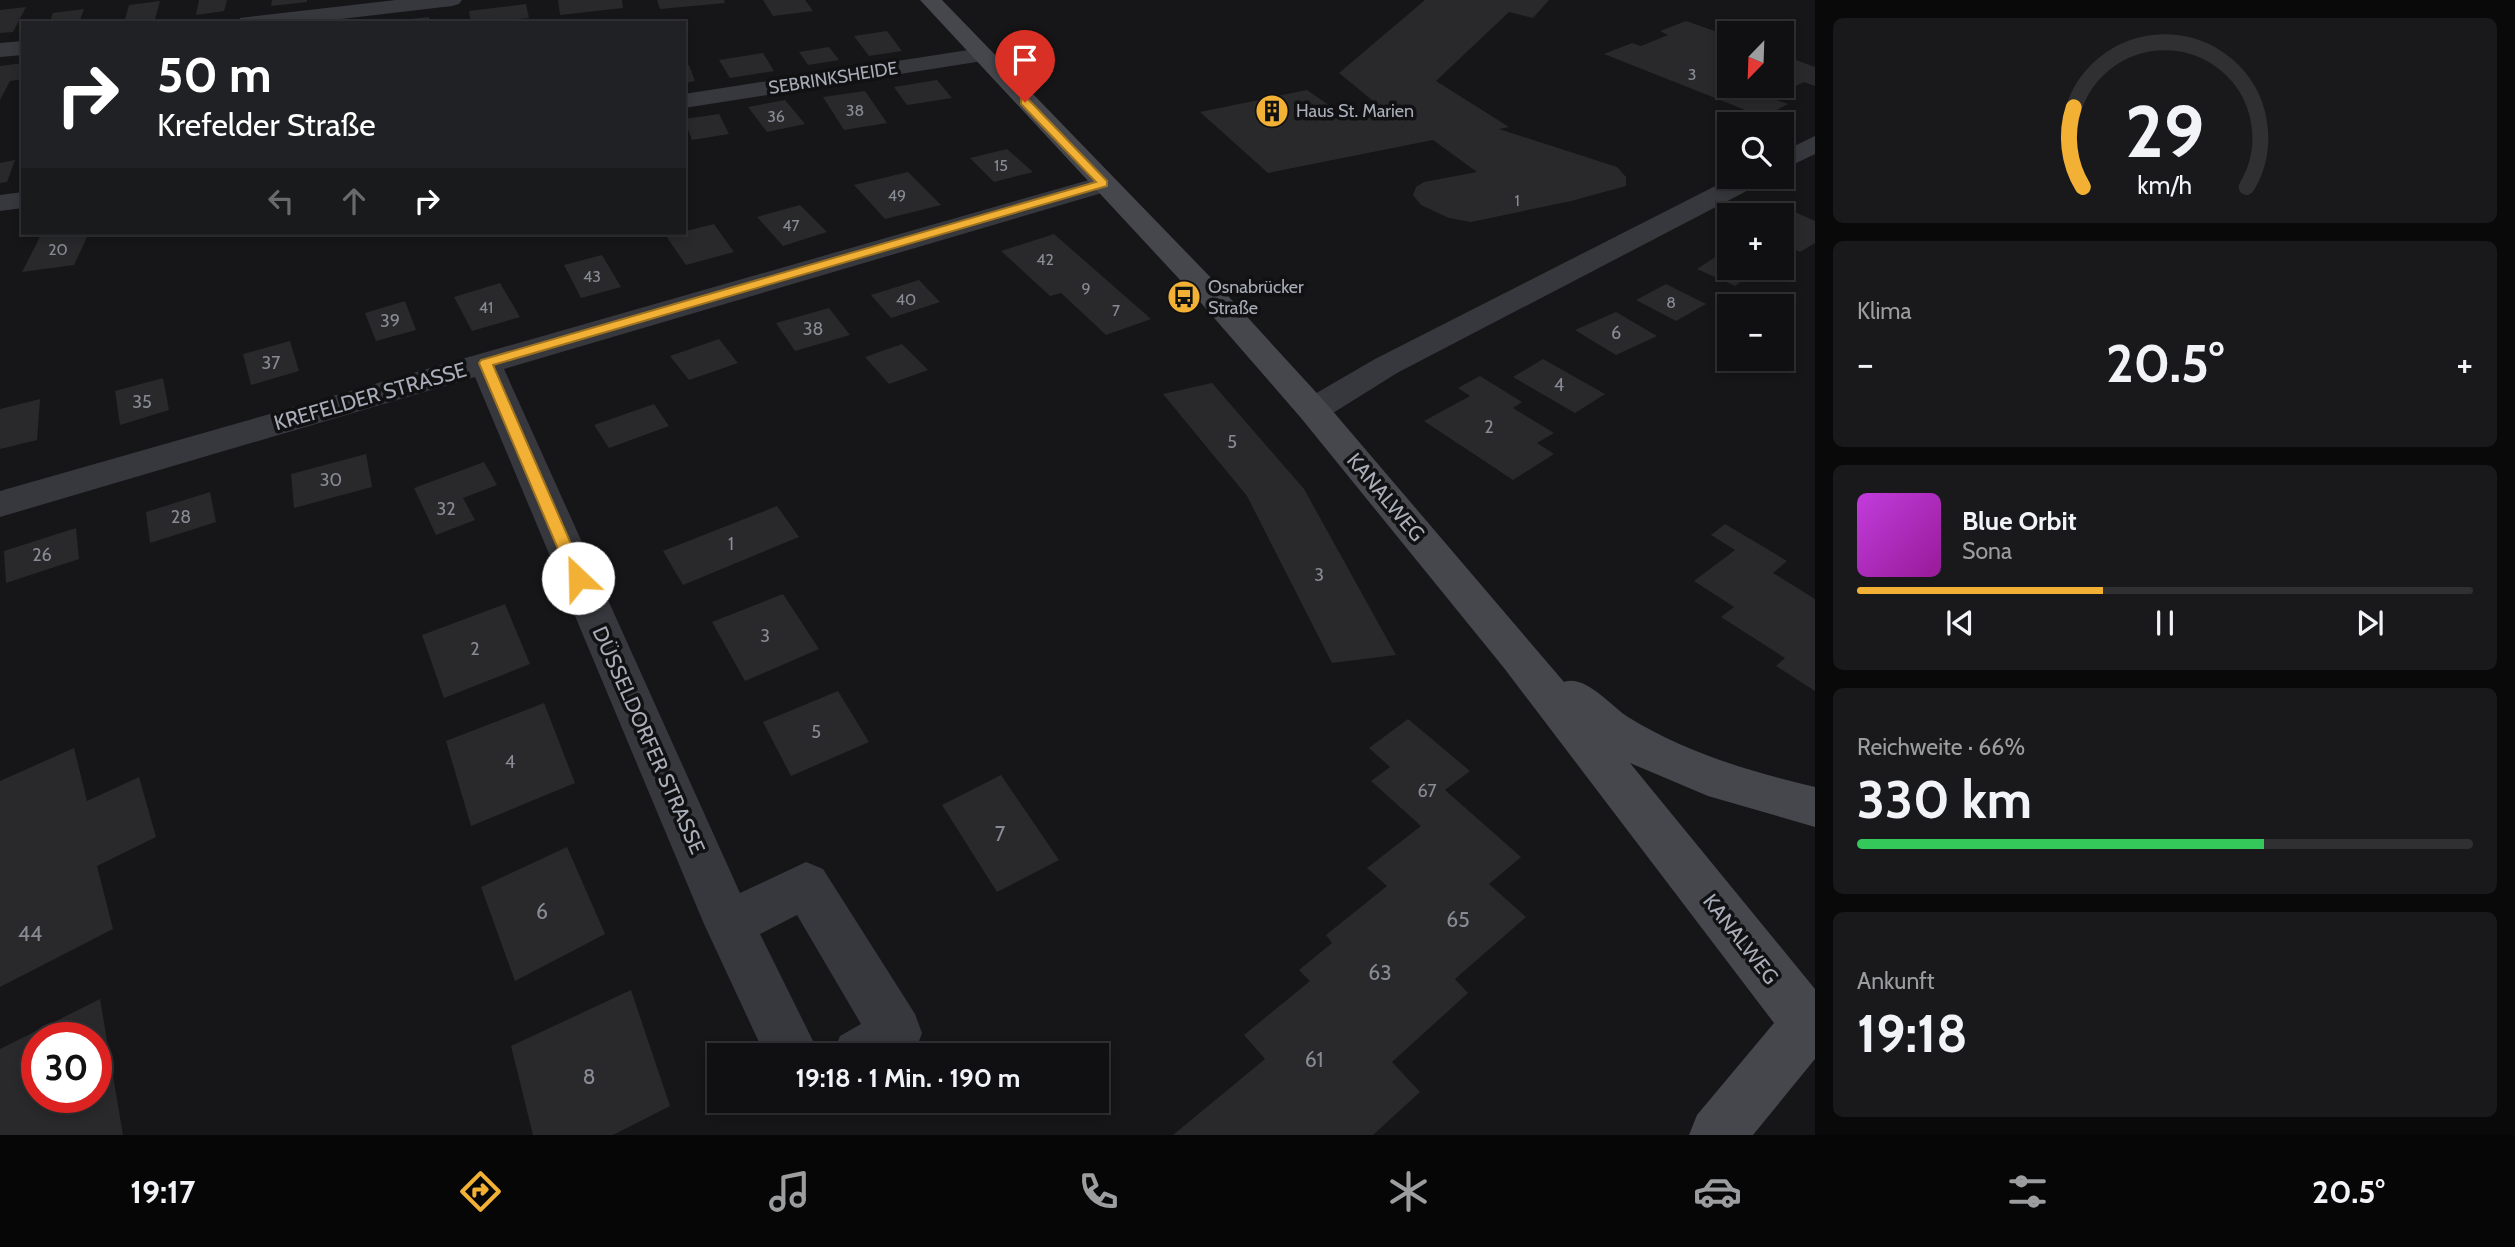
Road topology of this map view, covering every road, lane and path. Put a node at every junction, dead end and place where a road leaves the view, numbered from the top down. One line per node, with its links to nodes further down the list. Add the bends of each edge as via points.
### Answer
1 (452, 0): 3 (street)
2 (930, 0): 6 (street, KANALWEG)
3 (266, 21)
4 (21, 48): 5 (street)
5 (0, 50)
6 (981, 55): 7 (street, SEBRINKSHEIDE); 10 (street, KANALWEG)
7 (686, 101)
8 (1815, 144): 9 (street)
9 (1794, 155)
10 (1103, 184): 14 (street, KREFELDER STRASSE); 15 (street, KANALWEG, via 1206,290)
11 (1730, 189): 15 (street, via 1386,366)
12 (21, 200): 13 (street)
13 (0, 203)
14 (485, 363): 16 (street, KREFELDER STRASSE); 19 (street, DÜSSELDORFER STRASSE)
15 (1312, 410): 17 (street, KANALWEG)
16 (0, 504)
17 (1519, 656): 18 (street, via 1609,729 1677,765 1759,794); 20 (street, KANALWEG)
18 (1815, 807)
19 (729, 925): 21 (street, DÜSSELDORFER STRASSE); 22 (street, via 806,885 896,1033)
20 (1812, 1024): 23 (street)
21 (787, 1043)
22 (879, 1043)
23 (1717, 1135)

